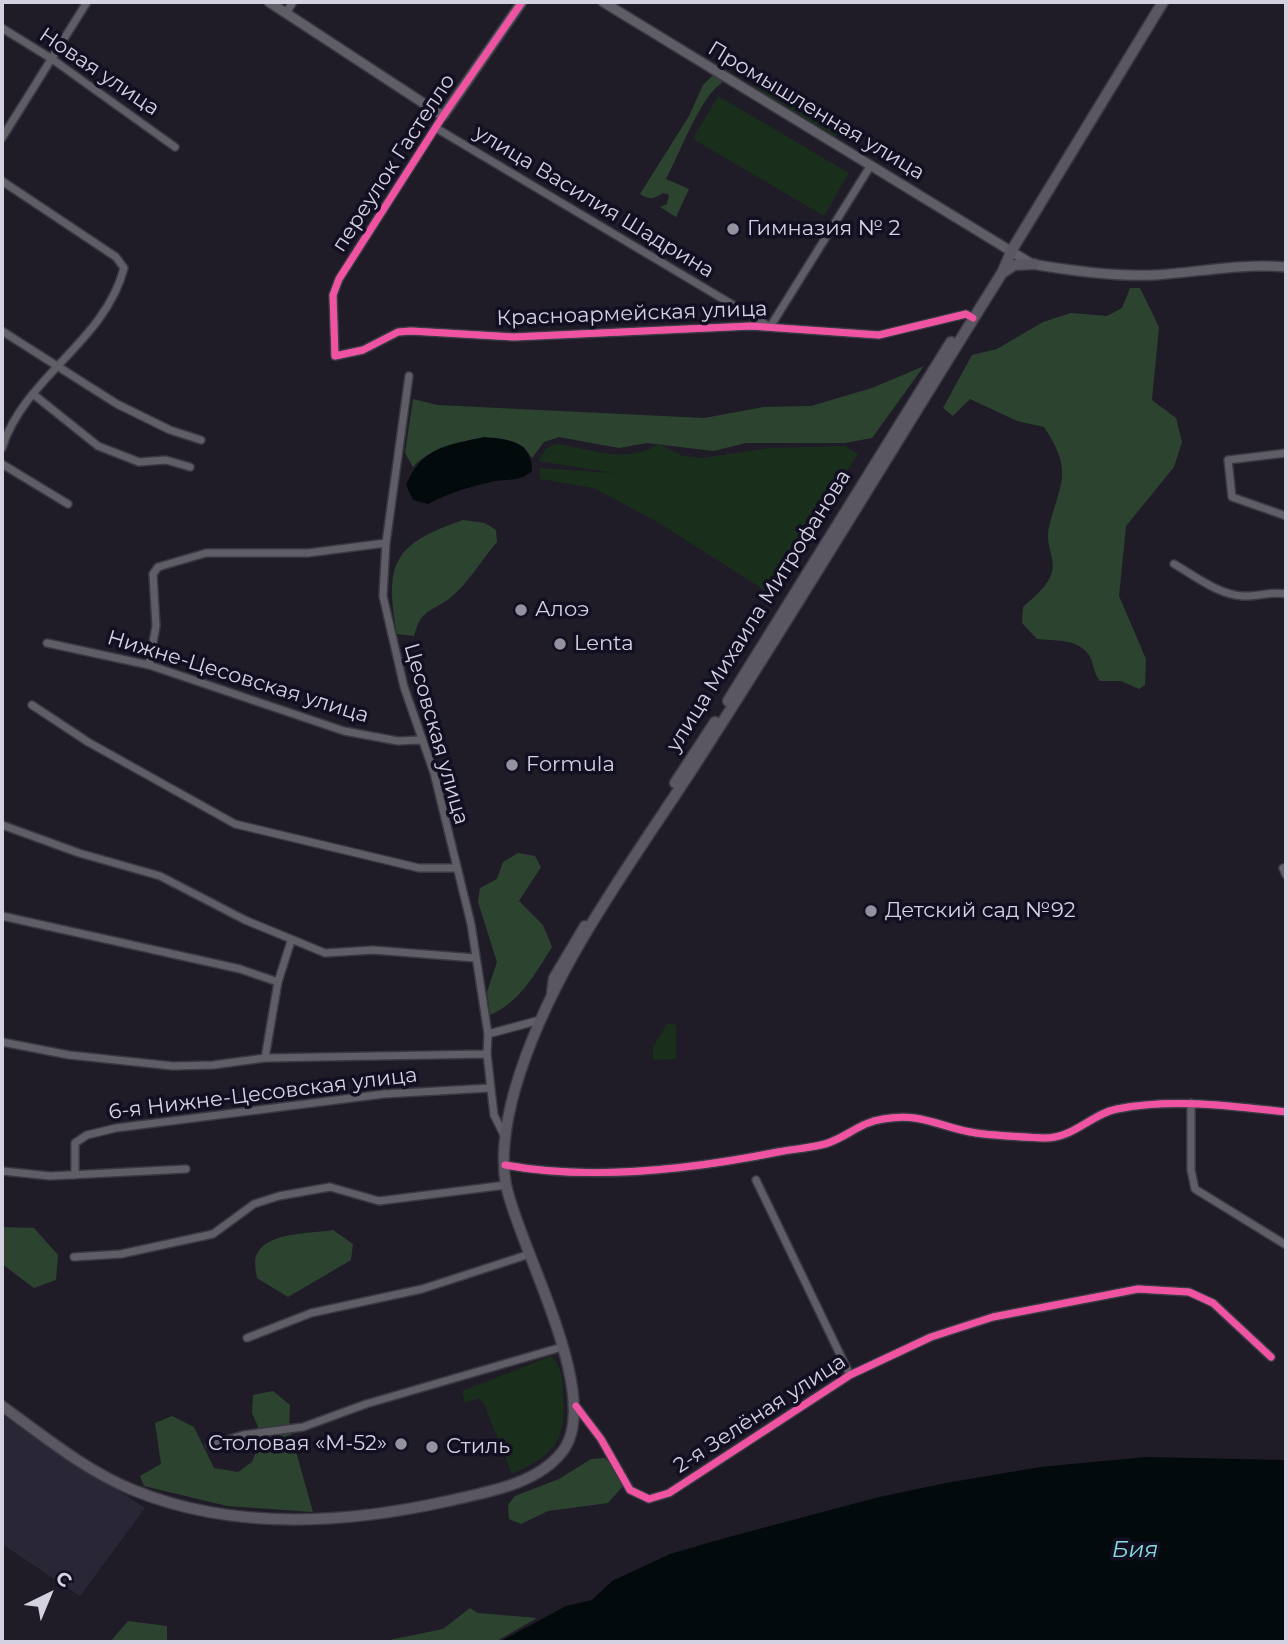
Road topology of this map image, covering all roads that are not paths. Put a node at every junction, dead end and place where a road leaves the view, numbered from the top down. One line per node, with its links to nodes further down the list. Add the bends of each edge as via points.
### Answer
1 (87, 2): 11 (street)
2 (269, 2): 8 (street)
3 (293, 2): 8 (street)
4 (522, 2): 12 (street, переулок Гастелло)
5 (603, 2): 16 (street, Промышленная улица)
6 (1163, 2): 10 (main road, улица Михаила Митрофанова)
7 (1170, 2): 10 (main road, улица Михаила Митрофанова)
8 (286, 13): 12 (street)
9 (2, 28): 11 (street, Новая улица)
10 (1130, 57): 18 (main road, улица Михаила Митрофанова)
11 (52, 59): 14 (street); 15 (street, Новая улица)
12 (443, 116): 13 (street, переулок Гастелло)
13 (436, 128): 23 (street, улица Василия Шадрина); 25 (street, переулок Гастелло, via 340,279 333,296)
14 (2, 138)
15 (175, 147)
16 (871, 165): 18 (street, Промышленная улица); 23 (street)
17 (2, 181): 26 (street, via 116,257 124,268 87,335)
18 (1012, 250): 19 (street); 21 (main road, улица Михаила Митрофанова); 22 (main road, улица Михаила Митрофанова)
19 (1034, 264): 20 (street, via 1155,275 1230,266); 21 (main road, via 1014,265)
20 (1286, 267)
21 (1002, 273): 22 (main road, улица Михаила Митрофанова)
22 (971, 316): 23 (street, Красноармейская улица, via 879,335); 49 (main road, улица Михаила Митрофанова, via 760,664 619,882)
23 (770, 327): 25 (street, Красноармейская улица, via 514,337 411,331)
24 (2, 331): 26 (street)
25 (335, 356)
26 (59, 366): 28 (street); 29 (street, via 144,418)
27 (409, 376): 36 (street, Цесовская улица)
28 (33, 394): 30 (street, via 13,419); 33 (street, via 98,446 139,462 166,460)
29 (201, 440)
30 (2, 448)
31 (1286, 453): 35 (street, via 1228,460 1232,498)
32 (2, 464): 34 (street)
33 (190, 467)
34 (68, 504)
35 (1286, 516)
36 (386, 542): 40 (street, via 308,553 206,553 158,567 153,574 156,626); 42 (street, Цесовская улица, via 383,596 389,632)
37 (1174, 564): 38 (street, via 1238,596)
38 (1286, 594)
39 (47, 643): 40 (street, Нижне-Цесовская улица)
40 (149, 665): 42 (street, Нижне-Цесовская улица, via 344,731 398,741)
41 (32, 705): 44 (street, via 88,742 236,824 419,868)
42 (420, 740): 44 (street, Цесовская улица, via 434,773)
43 (2, 825): 46 (street, via 160,876)
44 (455, 869): 47 (street, Цесовская улица, via 471,924)
45 (2, 916): 48 (street, via 240,969)
46 (291, 941): 47 (street, via 333,954 373,950); 48 (street)
47 (475, 958): 50 (street, Цесовская улица)
48 (278, 982): 53 (street)
49 (540, 1020): 50 (street); 57 (main road, улица Михаила Митрофанова, via 516,1086)
50 (488, 1034): 52 (street, Цесовская улица)
51 (2, 1042): 53 (street, via 69,1055 173,1066)
52 (487, 1054): 53 (street); 54 (street, Цесовская улица)
53 (265, 1058)
54 (490, 1088): 57 (street, Цесовская улица, via 494,1115); 61 (street, 6-я Нижне-Цесовская улица, via 384,1094 116,1128 75,1143)
55 (1191, 1103): 56 (street); 58 (street, via 1107,1111 1077,1130 1048,1138 974,1133 930,1119 891,1118 856,1127 824,1145 735,1161 546,1173); 64 (street, via 1195,1189)
56 (1286, 1112)
57 (506, 1138): 58 (main road, улица Михаила Митрофанова)
58 (505, 1165): 63 (main road, улица Михаила Митрофанова)
59 (186, 1169): 61 (street)
60 (2, 1171): 61 (street)
61 (75, 1175)
62 (756, 1180): 70 (street, 2-я Зелёная улица)
63 (506, 1185): 65 (main road, улица Михаила Митрофанова); 66 (street, via 379,1201 362,1199 338,1187 317,1189 254,1204 213,1234 121,1254)
64 (1286, 1245)
65 (530, 1254): 67 (street, via 422,1289 311,1313); 68 (main road, улица Михаила Митрофанова)
66 (74, 1257)
67 (247, 1338)
68 (562, 1347): 72 (main road, улица Михаила Митрофанова); 73 (street, via 303,1427)
69 (1271, 1357): 70 (street, 2-я Зелёная улица, via 1213,1303 1189,1292 1138,1289 983,1320 931,1337)
70 (850, 1375): 72 (street, 2-я Зелёная улица, via 669,1493 649,1499 630,1490)
71 (2, 1406): 72 (main road, via 132,1490 226,1513 314,1520 382,1515 514,1484 558,1458 572,1435)
72 (576, 1406)
73 (210, 1445)

